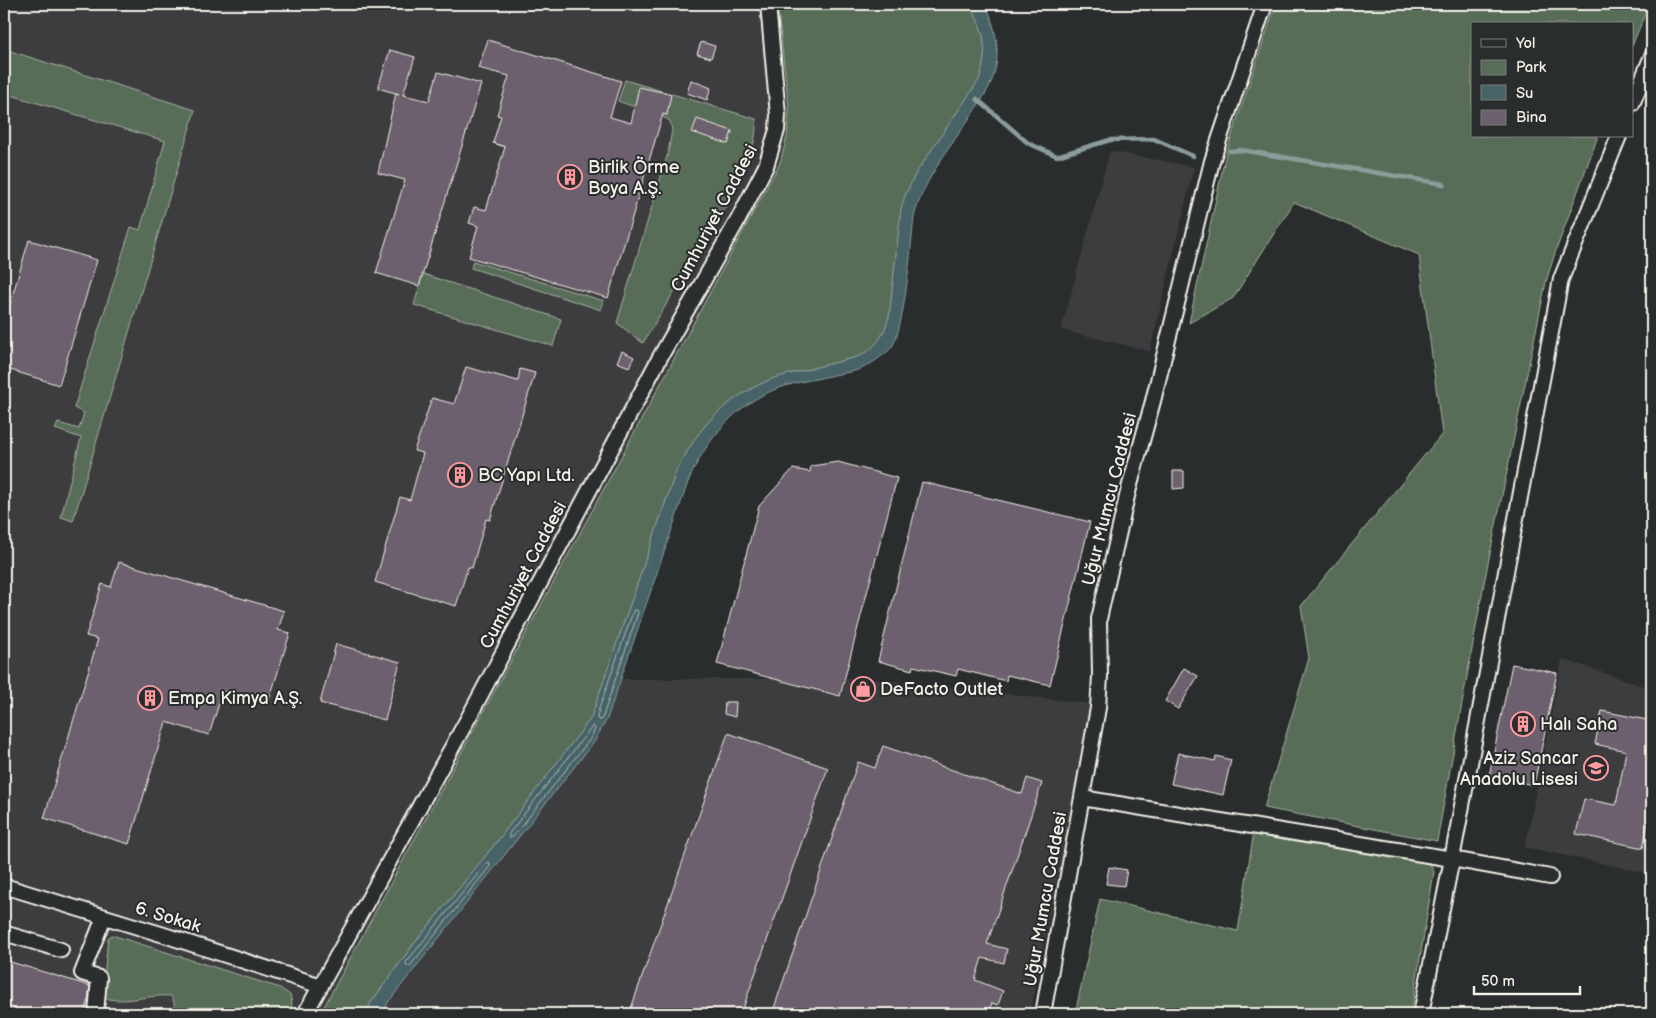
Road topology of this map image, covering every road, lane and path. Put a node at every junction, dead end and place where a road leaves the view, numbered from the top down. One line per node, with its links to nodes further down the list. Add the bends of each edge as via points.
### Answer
1 (768, 4): 13 (street, Cumhuriyet Caddesi, via 778,114 777,130 766,166)
2 (1265, 4): 6 (street, Uğur Mumcu Caddesi, via 1212,161 1154,401 1128,492 1100,619 1098,708)
3 (1652, 56): 4 (street)
4 (1634, 99)
5 (1618, 138): 7 (street, via 1561,279)
6 (1082, 798): 7 (street); 16 (street, Uğur Mumcu Caddesi)
7 (1452, 859): 8 (street); 17 (street)
8 (1550, 876)
9 (4, 886): 10 (street, 6. Sokak)
10 (104, 917): 13 (street, 6. Sokak); 14 (street, via 82,974 99,978)
11 (4, 933): 12 (street)
12 (61, 950)
13 (321, 986): 15 (street, Cumhuriyet Caddesi)
14 (96, 1014)
15 (305, 1014)
16 (1043, 1014)
17 (1421, 1014)

